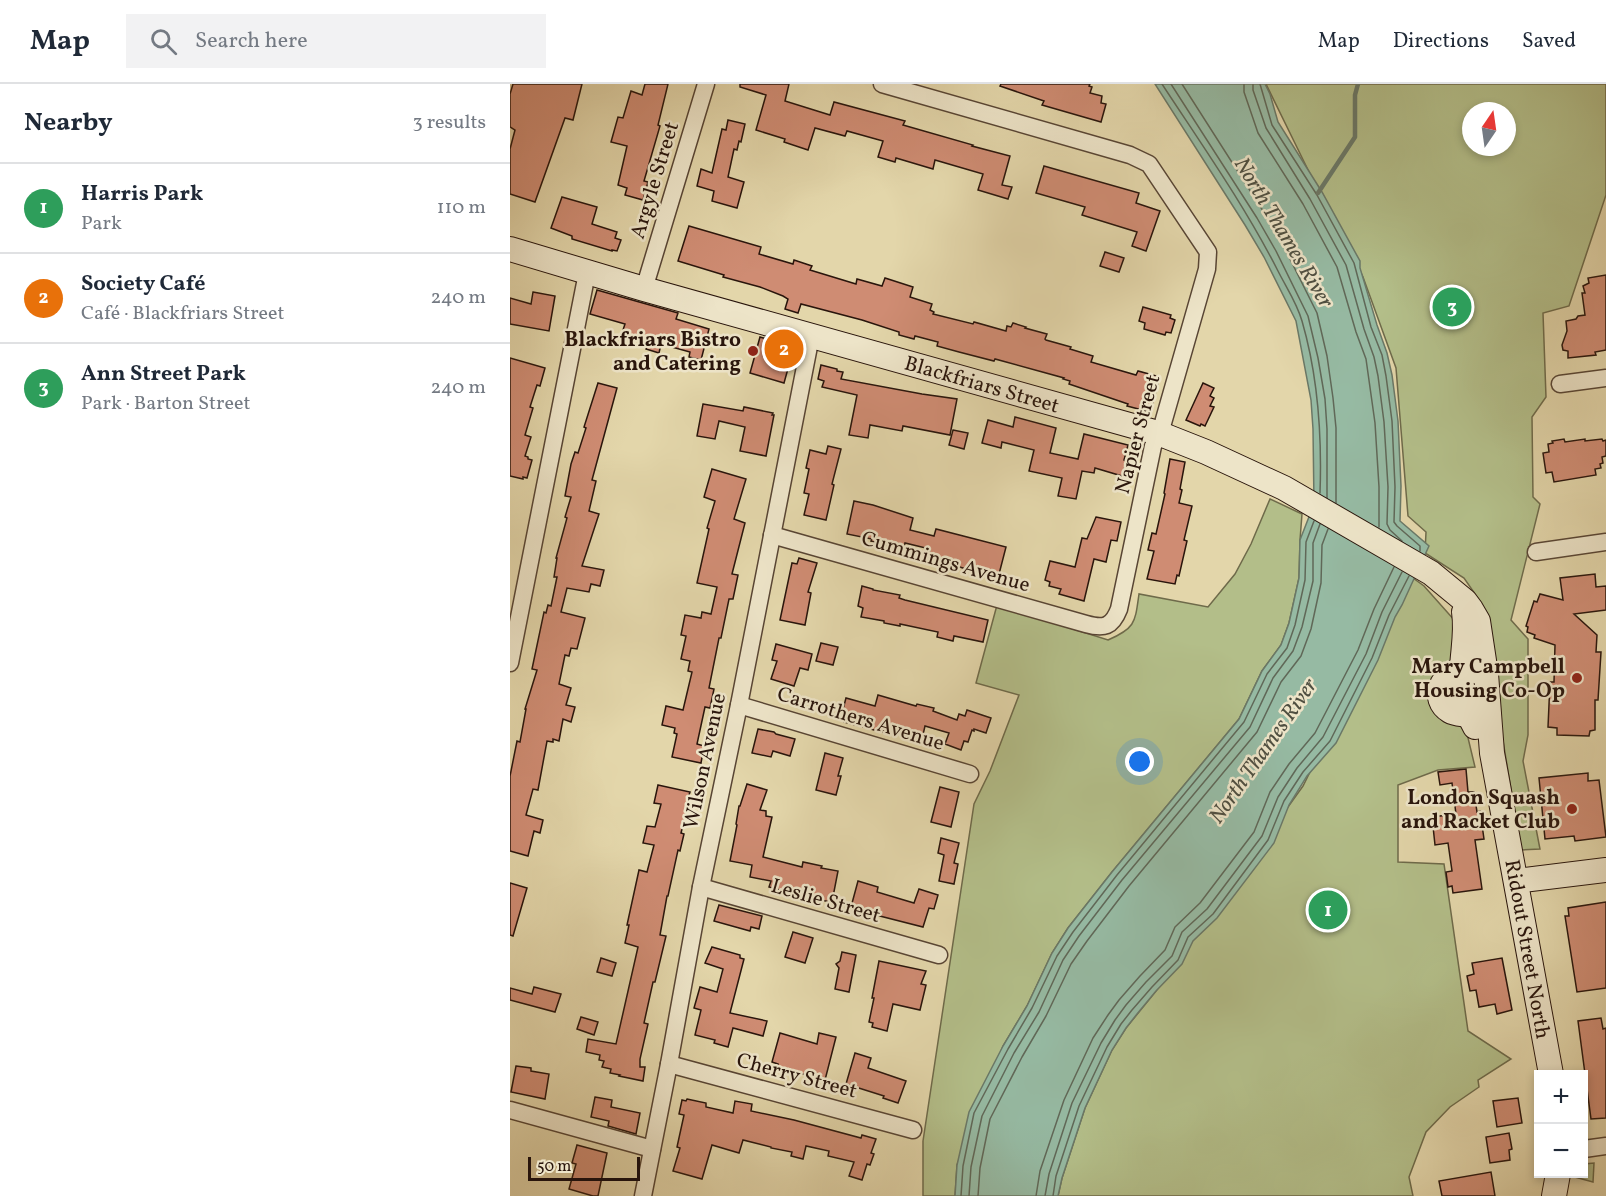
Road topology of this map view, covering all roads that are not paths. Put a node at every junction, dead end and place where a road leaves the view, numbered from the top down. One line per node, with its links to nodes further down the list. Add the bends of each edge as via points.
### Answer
1 (706, 84): 5 (street, Argyle Street)
2 (882, 84): 9 (street, Napier Street, via 1130,155 1149,164 1208,252 1207,269)
3 (510, 249): 4 (street, Blackfriars Street)
4 (587, 273): 5 (street, Blackfriars Street); 16 (street)
5 (644, 289): 6 (street, Blackfriars Street)
6 (811, 336): 9 (street, Blackfriars Street); 10 (street, Wilson Avenue)
7 (1606, 378): 8 (street)
8 (1560, 384)
9 (1158, 433): 13 (street, Blackfriars Street, via 1284,488); 15 (street, Napier Street, via 1119,609)
10 (772, 536): 15 (street, Cummings Avenue, via 1097,627); 19 (street, Wilson Avenue)
11 (1606, 542): 12 (street)
12 (1536, 552)
13 (1431, 573): 14 (street, Ridout Street North)
14 (1460, 598): 17 (street, via 1466,628); 18 (street, Ridout Street North, via 1478,621)
15 (1107, 625)
16 (510, 663)
17 (1461, 670): 18 (street); 20 (street, Ridout Street North, via 1443,682 1443,705 1468,715)
18 (1486, 674): 20 (street, Ridout Street North)
19 (739, 705): 21 (street, Carrothers Avenue); 24 (street, Wilson Avenue)
20 (1492, 753): 23 (street, Ridout Street North)
21 (970, 774)
22 (1606, 870): 23 (street)
23 (1516, 881): 27 (street, Ridout Street North)
24 (701, 887): 25 (street, Leslie Street); 26 (street, Wilson Avenue)
25 (939, 955)
26 (669, 1064): 29 (street, Cherry Street); 32 (street, Wilson Avenue)
27 (1550, 1070)
28 (510, 1110): 32 (street)
29 (913, 1130)
30 (1606, 1146): 31 (street)
31 (1588, 1148)
32 (652, 1149): 34 (street, Wilson Avenue)
33 (1557, 1178): 35 (street)
34 (643, 1196)
35 (1554, 1196)

